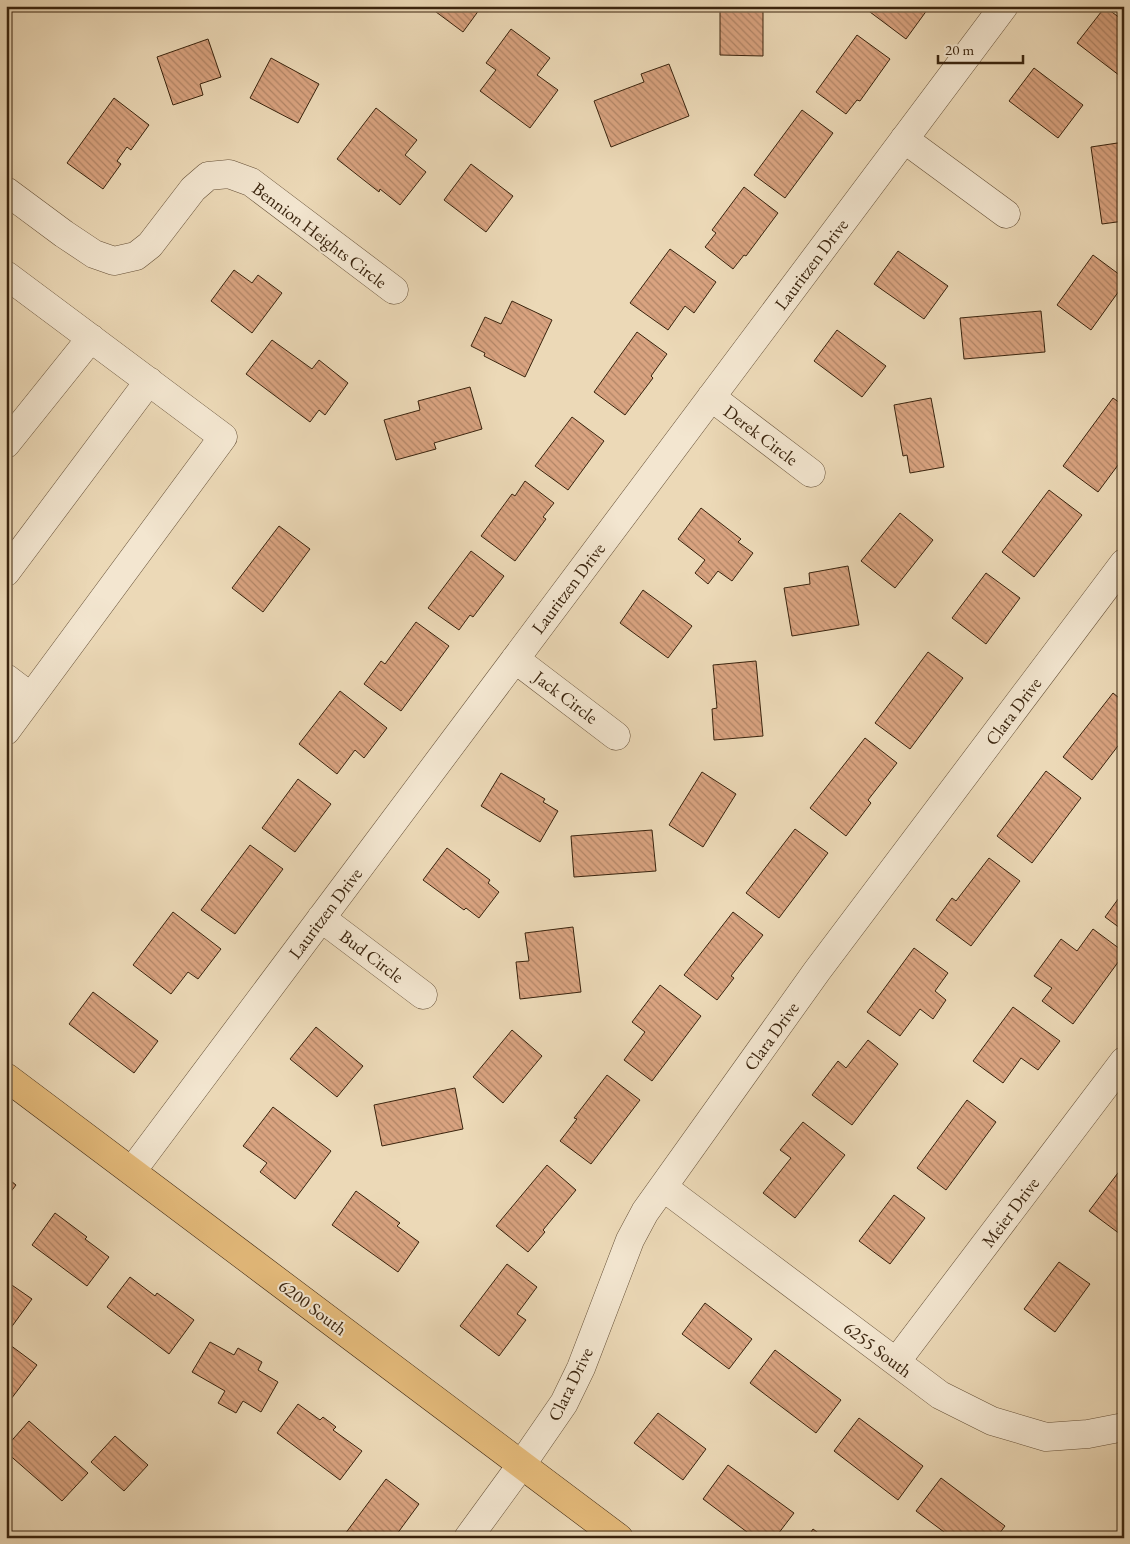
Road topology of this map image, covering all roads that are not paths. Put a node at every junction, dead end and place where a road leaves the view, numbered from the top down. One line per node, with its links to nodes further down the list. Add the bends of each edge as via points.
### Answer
1 (1004, 6): 2 (street, Lauritzen Drive)
2 (904, 140): 4 (street); 9 (street, Lauritzen Drive)
3 (6, 191): 6 (street, Bennion Heights Circle, via 94,254 114,261 136,256 150,245 192,189 208,176 228,174 251,182)
4 (1006, 214)
5 (6, 275): 7 (street)
6 (394, 290)
7 (91, 338): 8 (street); 10 (street)
8 (149, 381): 13 (street); 16 (street, via 223,436)
9 (711, 397): 11 (street, Derek Circle); 14 (street, Lauritzen Drive)
10 (6, 444)
11 (811, 473)
12 (1124, 563): 24 (street, Clara Drive, via 817,971)
13 (6, 572)
14 (515, 659): 18 (street, Jack Circle); 19 (street, Lauritzen Drive)
15 (6, 678): 16 (street)
16 (31, 697): 17 (street)
17 (6, 731)
18 (616, 736)
19 (322, 918): 20 (street, Bud Circle); 23 (street, Lauritzen Drive)
20 (423, 995)
21 (1124, 1061): 25 (street, Meier Drive)
22 (6, 1077): 23 (main road, 6200 South)
23 (132, 1171): 27 (main road, 6200 South)
24 (663, 1187): 25 (street, 6255 South); 27 (street, Clara Drive, via 630,1240 581,1368 564,1403)
25 (896, 1362): 26 (street, 6255 South, via 940,1395 992,1421 1046,1436 1088,1434)
26 (1124, 1427)
27 (522, 1464): 28 (street, Clara Drive); 29 (main road, 6200 South)
28 (468, 1538)
29 (619, 1538)

